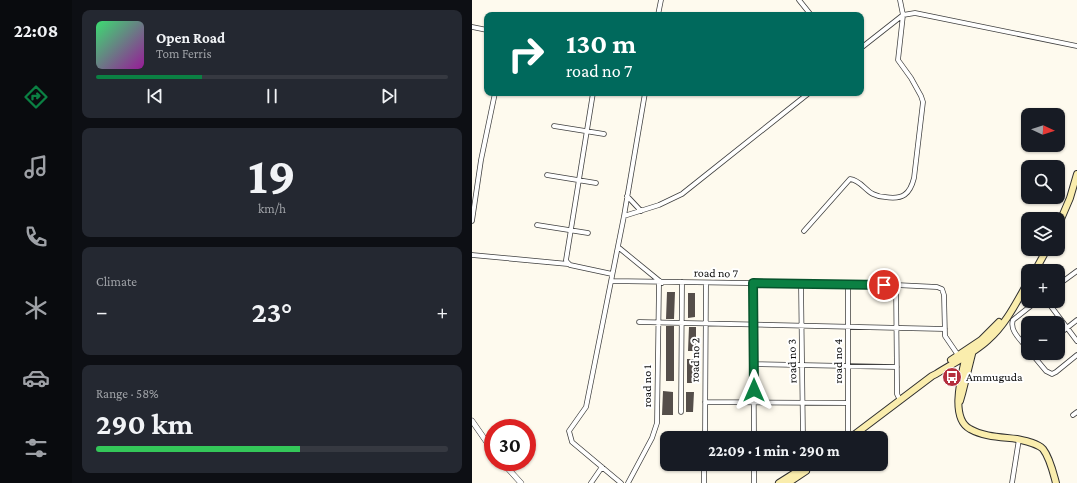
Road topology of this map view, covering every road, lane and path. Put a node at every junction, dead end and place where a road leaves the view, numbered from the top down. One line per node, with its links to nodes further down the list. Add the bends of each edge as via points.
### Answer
1 (661, 0): 4 (street)
2 (799, 0): 5 (street)
3 (900, 0): 6 (street)
4 (659, 12)
5 (809, 12)
6 (904, 15): 9 (street); 10 (street, via 915,13); 29 (street, via 898,60 923,102 912,187 907,194 892,198 873,194 850,179)
7 (472, 27): 8 (street)
8 (484, 29)
9 (864, 46)
10 (1077, 46)
11 (494, 96): 26 (street)
12 (593, 96): 16 (street)
13 (644, 96): 22 (street)
14 (805, 96): 23 (street, via 682,194)
15 (554, 126): 16 (street)
16 (587, 132): 17 (street); 20 (street)
17 (604, 134)
18 (1077, 174): 24 (main road)
19 (547, 175): 20 (street)
20 (580, 180): 21 (street); 28 (street)
21 (596, 183)
22 (627, 196): 23 (street); 25 (street)
23 (641, 211): 25 (street)
24 (1064, 212)
25 (624, 216): 31 (street)
26 (472, 221)
27 (537, 225): 28 (street)
28 (572, 230): 30 (street); 33 (street, via 566,260)
29 (804, 231)
30 (588, 233)
31 (618, 247): 35 (street); 39 (street)
32 (472, 255): 33 (street)
33 (568, 264): 35 (street)
34 (1077, 271): 36 (street)
35 (612, 274): 37 (street)
36 (1065, 280)
37 (611, 281): 39 (street, road no 7); 84 (street, via 586,408 569,431 572,442)
38 (682, 282): 39 (street, road no 7); 40 (street, road no 7); 51 (street)
39 (660, 283): 50 (street, road no 1)
40 (706, 283): 41 (street, road no 7); 52 (street, road no 2)
41 (753, 283): 42 (street, road no 7); 53 (street)
42 (800, 284): 43 (street, road no 7); 54 (street, road no 3)
43 (848, 284): 44 (street, road no 7); 55 (street, road no 4)
44 (896, 285): 56 (street); 58 (street, road no 7, via 937,286 942,289)
45 (1021, 294): 61 (main road, via 992,330)
46 (1028, 308): 59 (street, via 1013,320 1012,327)
47 (1052, 308): 57 (street)
48 (1077, 320): 57 (street)
49 (639, 322): 50 (street)
50 (658, 322): 51 (street); 93 (street, road no 1, via 657,423 652,438)
51 (681, 323): 52 (street); 75 (street)
52 (706, 324): 53 (street); 70 (street, road no 2)
53 (754, 325): 54 (street); 65 (street)
54 (801, 326): 55 (street); 66 (street, road no 3)
55 (848, 327): 56 (street); 67 (street, road no 4)
56 (897, 328): 58 (street); 68 (street)
57 (1066, 328): 60 (street)
58 (945, 329): 62 (street, road no 7, via 947,339)
59 (1021, 340)
60 (1077, 341)
61 (972, 348): 62 (main road); 74 (main road)
62 (963, 354): 69 (main road); 74 (main road)
63 (1077, 355): 64 (street, via 1052,374 1046,371)
64 (1038, 360)
65 (754, 364): 66 (street); 71 (street)
66 (802, 365): 67 (street); 72 (street, road no 3)
67 (848, 366): 68 (street); 73 (street, road no 4)
68 (897, 367): 69 (street)
69 (900, 400): 81 (main road)
70 (705, 402): 71 (street); 77 (street, road no 2)
71 (754, 402): 72 (street); 78 (street)
72 (802, 403): 73 (street); 79 (street, road no 3)
73 (848, 403): 80 (street, road no 4)
74 (959, 403): 83 (main road, via 962,424 970,429)
75 (681, 412)
76 (472, 421): 82 (street)
77 (705, 431)
78 (754, 431)
79 (803, 431)
80 (849, 431)
81 (858, 431)
82 (484, 438)
83 (1019, 440): 98 (street); 99 (main road, via 1034,443 1041,448)
84 (602, 467): 91 (street); 92 (street)
85 (510, 471): 90 (street)
86 (704, 471): 94 (street)
87 (754, 471): 95 (street)
88 (796, 471): 96 (main road)
89 (804, 471): 97 (main road)
90 (520, 483)
91 (591, 483)
92 (621, 483)
93 (628, 483)
94 (704, 483)
95 (754, 483)
96 (779, 483)
97 (788, 483)
98 (1012, 483)
99 (1056, 483)

